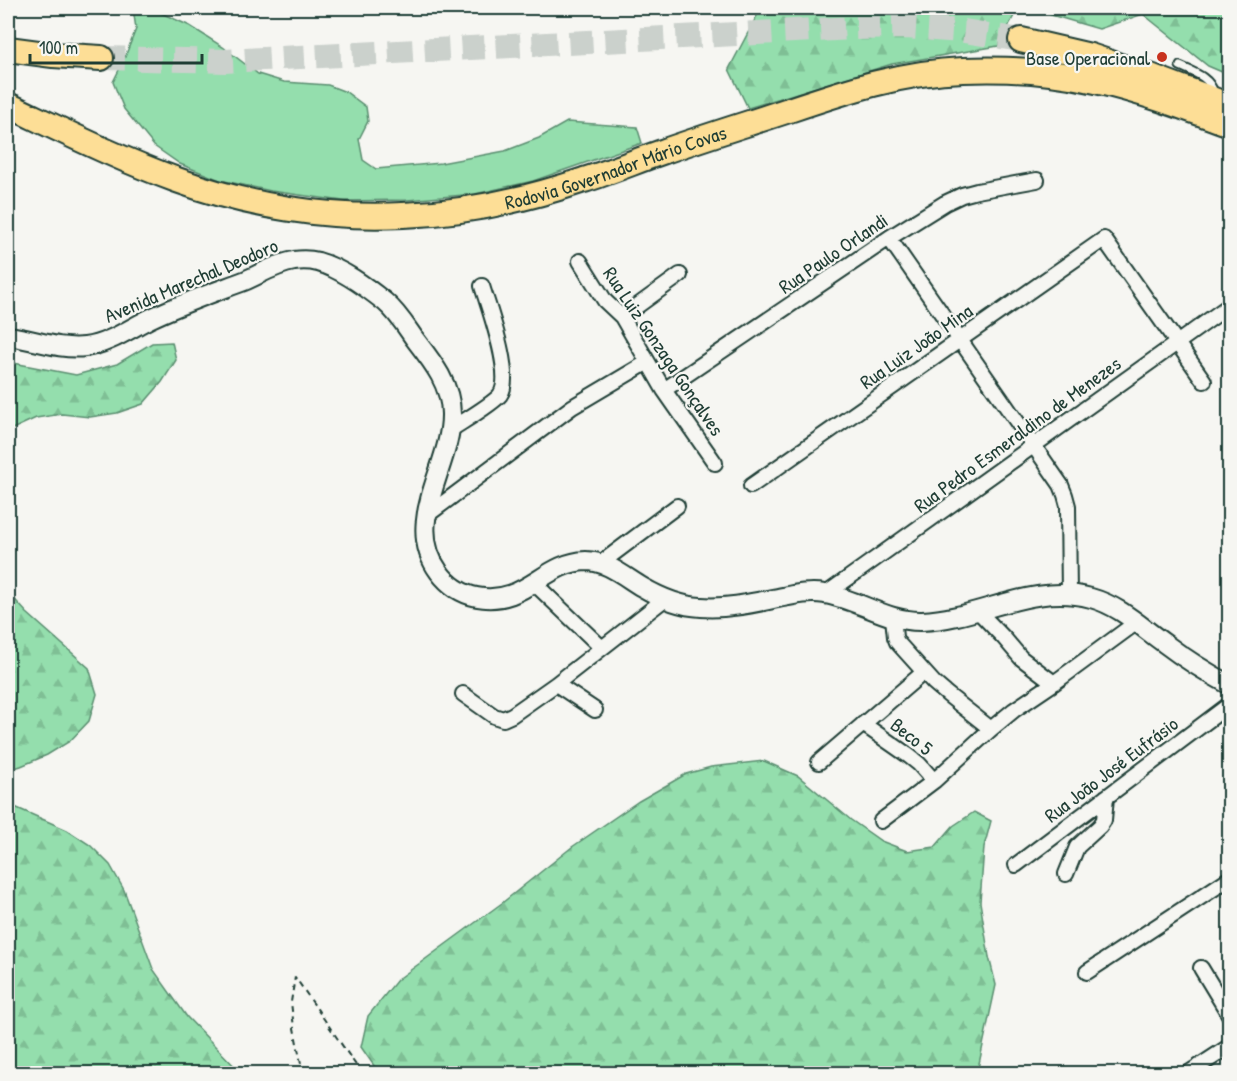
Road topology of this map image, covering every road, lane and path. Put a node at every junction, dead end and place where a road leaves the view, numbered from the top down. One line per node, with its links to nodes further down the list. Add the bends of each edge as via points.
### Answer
1 (1021, 40): 5 (highway, via 1090,56)
2 (8, 49): 3 (highway)
3 (101, 58)
4 (1179, 66): 5 (lane, via 1203,77)
5 (1223, 103)
6 (8, 105): 7 (highway, Rodovia Governador Mário Covas, via 122,158 200,187 261,203 330,214 402,216 519,199 831,96 931,72 1013,69 1070,76 1122,88)
7 (1230, 124)
8 (1036, 180): 9 (street, Rua Paulo Orlandi, via 962,195)
9 (889, 238): 16 (street); 20 (street, Rua Paulo Orlandi)
10 (580, 261): 14 (street, Rua Luiz Gonzaga Gonçalves, via 605,301)
11 (680, 275): 14 (street)
12 (482, 286): 21 (street, via 503,359 504,385 492,402)
13 (1230, 305): 17 (street, Rua Pedro Esmeraldino de Menezes)
14 (622, 317): 18 (street, Rua Luiz Gonzaga Gonçalves)
15 (8, 336): 21 (street, Avenida Marechal Deodoro, via 67,347 92,345 274,267 313,261 353,280 399,316 442,379 452,412)
16 (960, 340): 17 (street, Rua Luiz João Mina, via 1104,239); 22 (street); 24 (street, Rua Luiz João Mina)
17 (1177, 343): 19 (street); 22 (street, Rua Pedro Esmeraldino de Menezes)
18 (648, 362): 20 (street, Rua Luiz Gonzaga Gonçalves); 26 (street, via 572,406)
19 (1204, 381)
20 (664, 390): 23 (street, Rua Luiz Gonzaga Gonçalves)
21 (450, 430): 26 (street, Avenida Marechal Deodoro)
22 (1033, 446): 29 (street, Rua Pedro Esmeraldino de Menezes); 30 (street, via 1060,485 1068,506)
23 (715, 463)
24 (751, 486)
25 (677, 506): 27 (street)
26 (426, 516): 28 (street, Avenida Marechal Deodoro, via 432,561 448,583 460,591 493,598)
27 (601, 563): 28 (street, Avenida Marechal Deodoro, via 570,564); 31 (street)
28 (534, 583): 35 (street)
29 (826, 594): 31 (street, via 721,607 679,604); 33 (street)
30 (1069, 595): 32 (street, via 1027,598); 34 (street, via 1112,606)
31 (666, 598): 35 (street)
32 (977, 610): 33 (street, via 925,621); 37 (street, via 1021,658)
33 (893, 618): 36 (street, via 897,642)
34 (1137, 622): 37 (street); 39 (street, via 1198,667)
35 (602, 648): 38 (street)
36 (924, 672): 43 (street); 44 (street)
37 (1054, 683): 44 (street)
38 (556, 684): 40 (street, via 503,719); 42 (street)
39 (1230, 685)
40 (464, 694)
41 (1230, 704): 47 (street, Rua João José Eufrásio)
42 (595, 710)
43 (864, 724): 45 (street); 46 (street, Beco 5, via 919,764)
44 (991, 729): 46 (street)
45 (819, 762)
46 (934, 781): 48 (street)
47 (1106, 797): 49 (street, Rua João José Eufrásio); 50 (street, via 1104,820 1077,847)
48 (882, 821)
49 (1016, 865)
50 (1066, 874)
51 (1230, 878): 53 (street)
52 (1201, 968): 54 (street)
53 (1087, 972)
54 (1230, 1016)
55 (1230, 1046): 58 (street)
56 (303, 1074): 57 (path, via 291,1002 295,977)
57 (362, 1074)
58 (1187, 1074)

